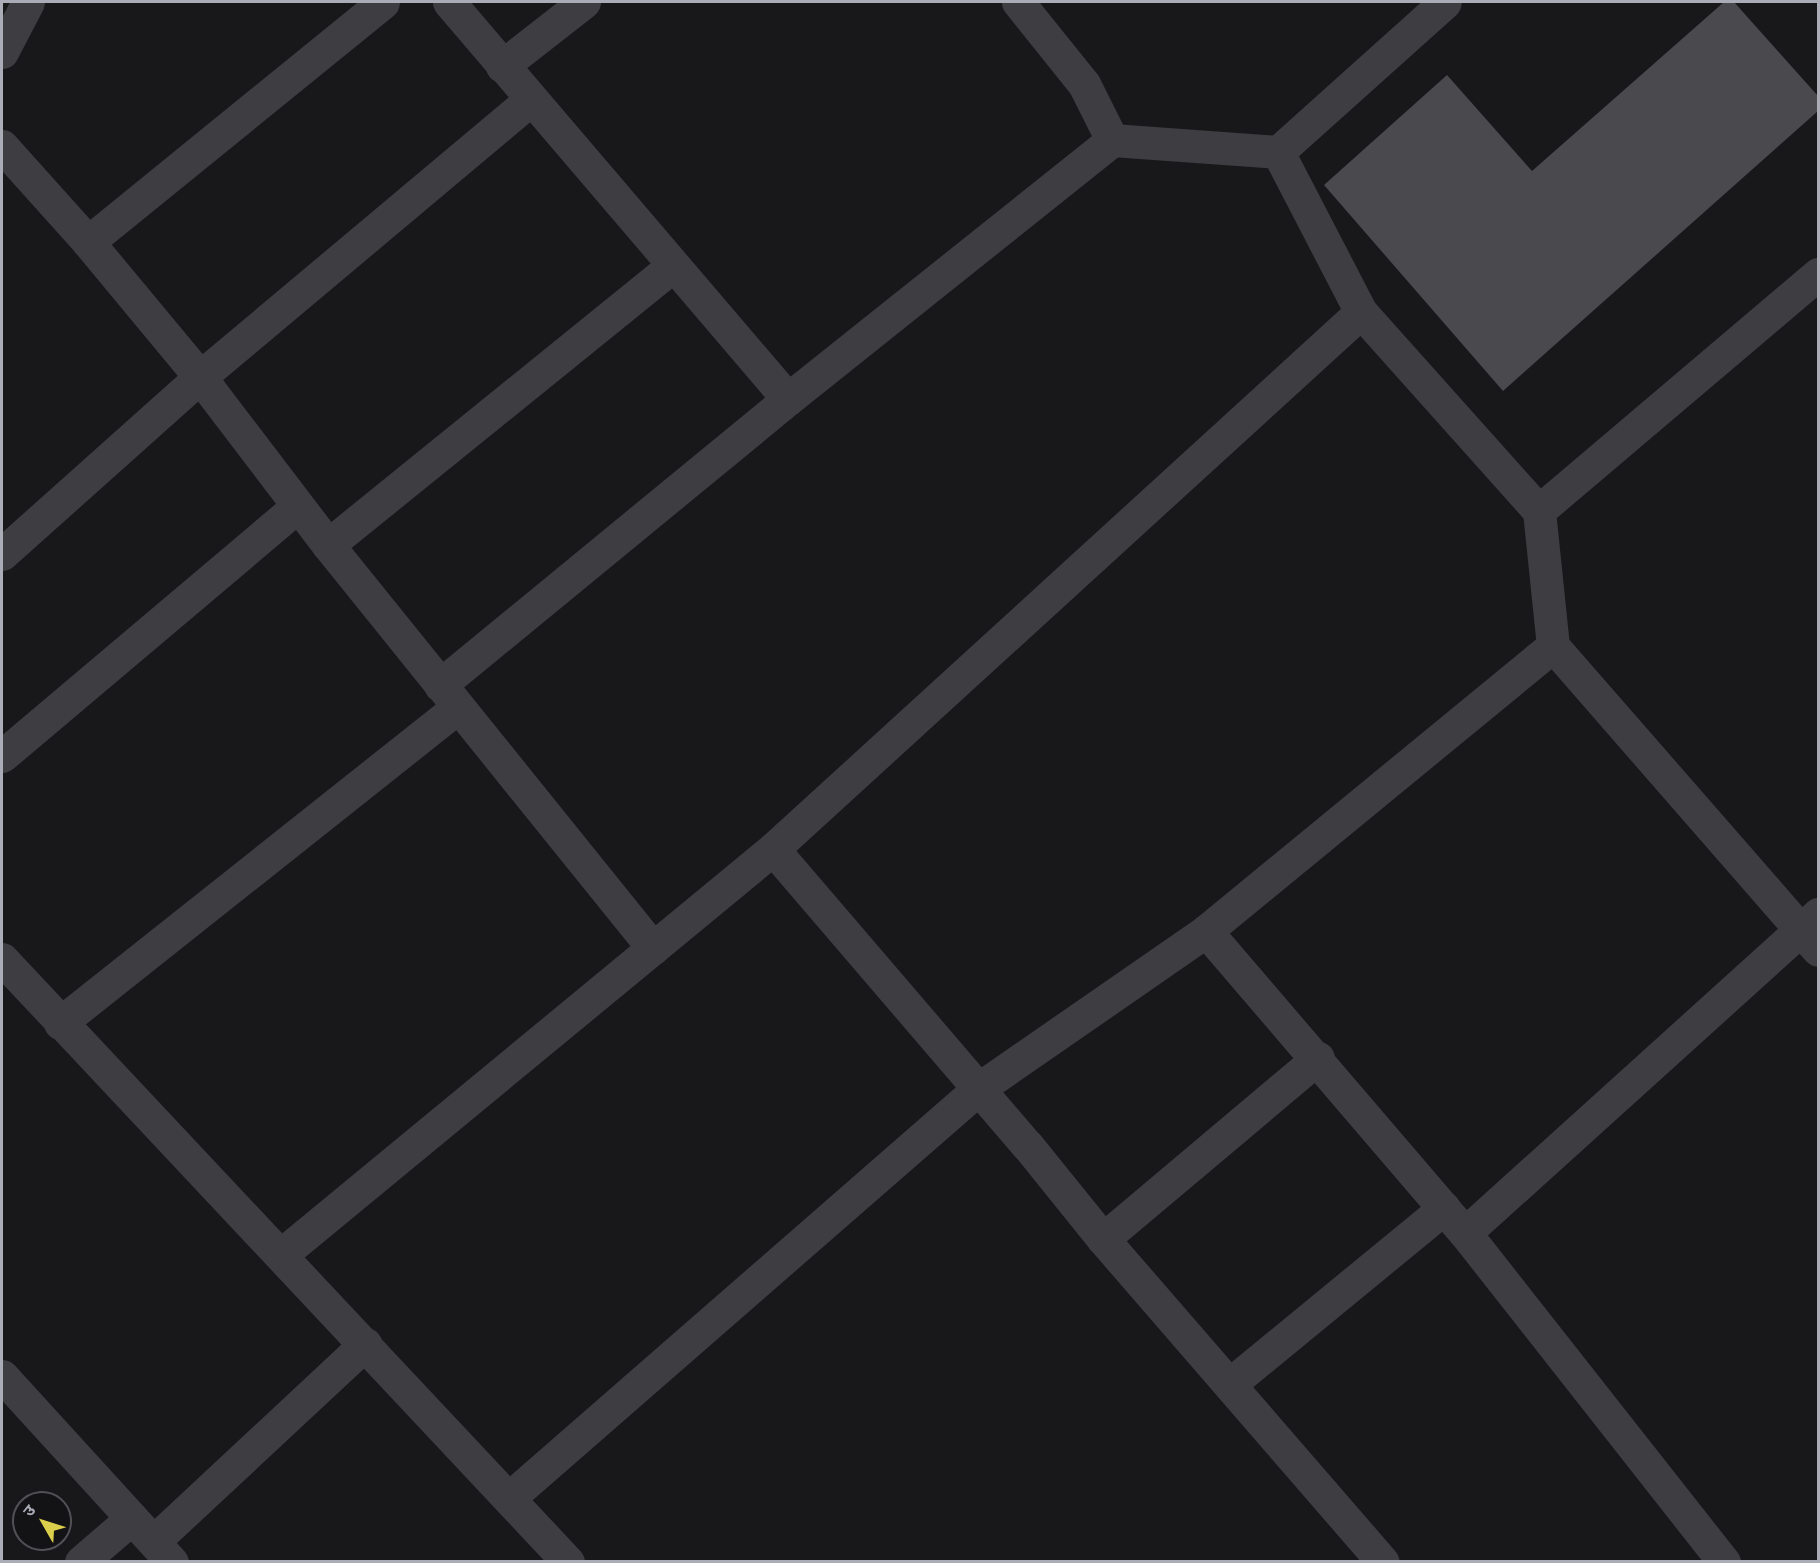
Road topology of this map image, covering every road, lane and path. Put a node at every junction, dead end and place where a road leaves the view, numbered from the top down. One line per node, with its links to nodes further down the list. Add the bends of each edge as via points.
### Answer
1 (27, 2): 7 (street)
2 (383, 2): 13 (street)
3 (448, 2): 8 (street)
4 (584, 2): 8 (street)
5 (1018, 2): 10 (street, via 1084,84)
6 (1445, 2): 12 (street)
7 (2, 52)
8 (502, 66): 9 (street)
9 (530, 100): 14 (street); 17 (street)
10 (1112, 140): 12 (street); 18 (street)
11 (2, 146): 13 (street)
12 (1278, 152): 16 (street)
13 (88, 242): 17 (street)
14 (673, 266): 18 (street); 21 (street)
15 (1816, 282): 20 (street)
16 (1361, 312): 20 (street); 26 (street)
17 (200, 377): 19 (street); 22 (street)
18 (788, 399): 24 (street)
19 (298, 506): 21 (street); 25 (street)
20 (1539, 511): 23 (street)
21 (328, 545): 24 (street)
22 (2, 554)
23 (1553, 646): 27 (street); 28 (street)
24 (449, 696): 29 (street); 31 (street)
25 (2, 756)
26 (773, 849): 29 (street); 33 (street)
27 (1206, 931): 32 (street); 33 (street)
28 (1813, 931): 35 (street)
29 (653, 948): 37 (street)
30 (2, 959): 31 (street)
31 (60, 1023): 37 (street)
32 (1318, 1058): 34 (street); 36 (street)
33 (978, 1089): 36 (street); 41 (street)
34 (1444, 1208): 35 (street); 40 (street)
35 (1465, 1233): 46 (street)
36 (1103, 1239): 40 (street)
37 (282, 1254): 38 (street)
38 (365, 1344): 41 (street); 42 (street)
39 (2, 1376): 42 (street)
40 (1230, 1384): 45 (street)
41 (509, 1498): 44 (street)
42 (152, 1540): 43 (street)
43 (81, 1562)
44 (568, 1562)
45 (1383, 1562)
46 (1724, 1562)

